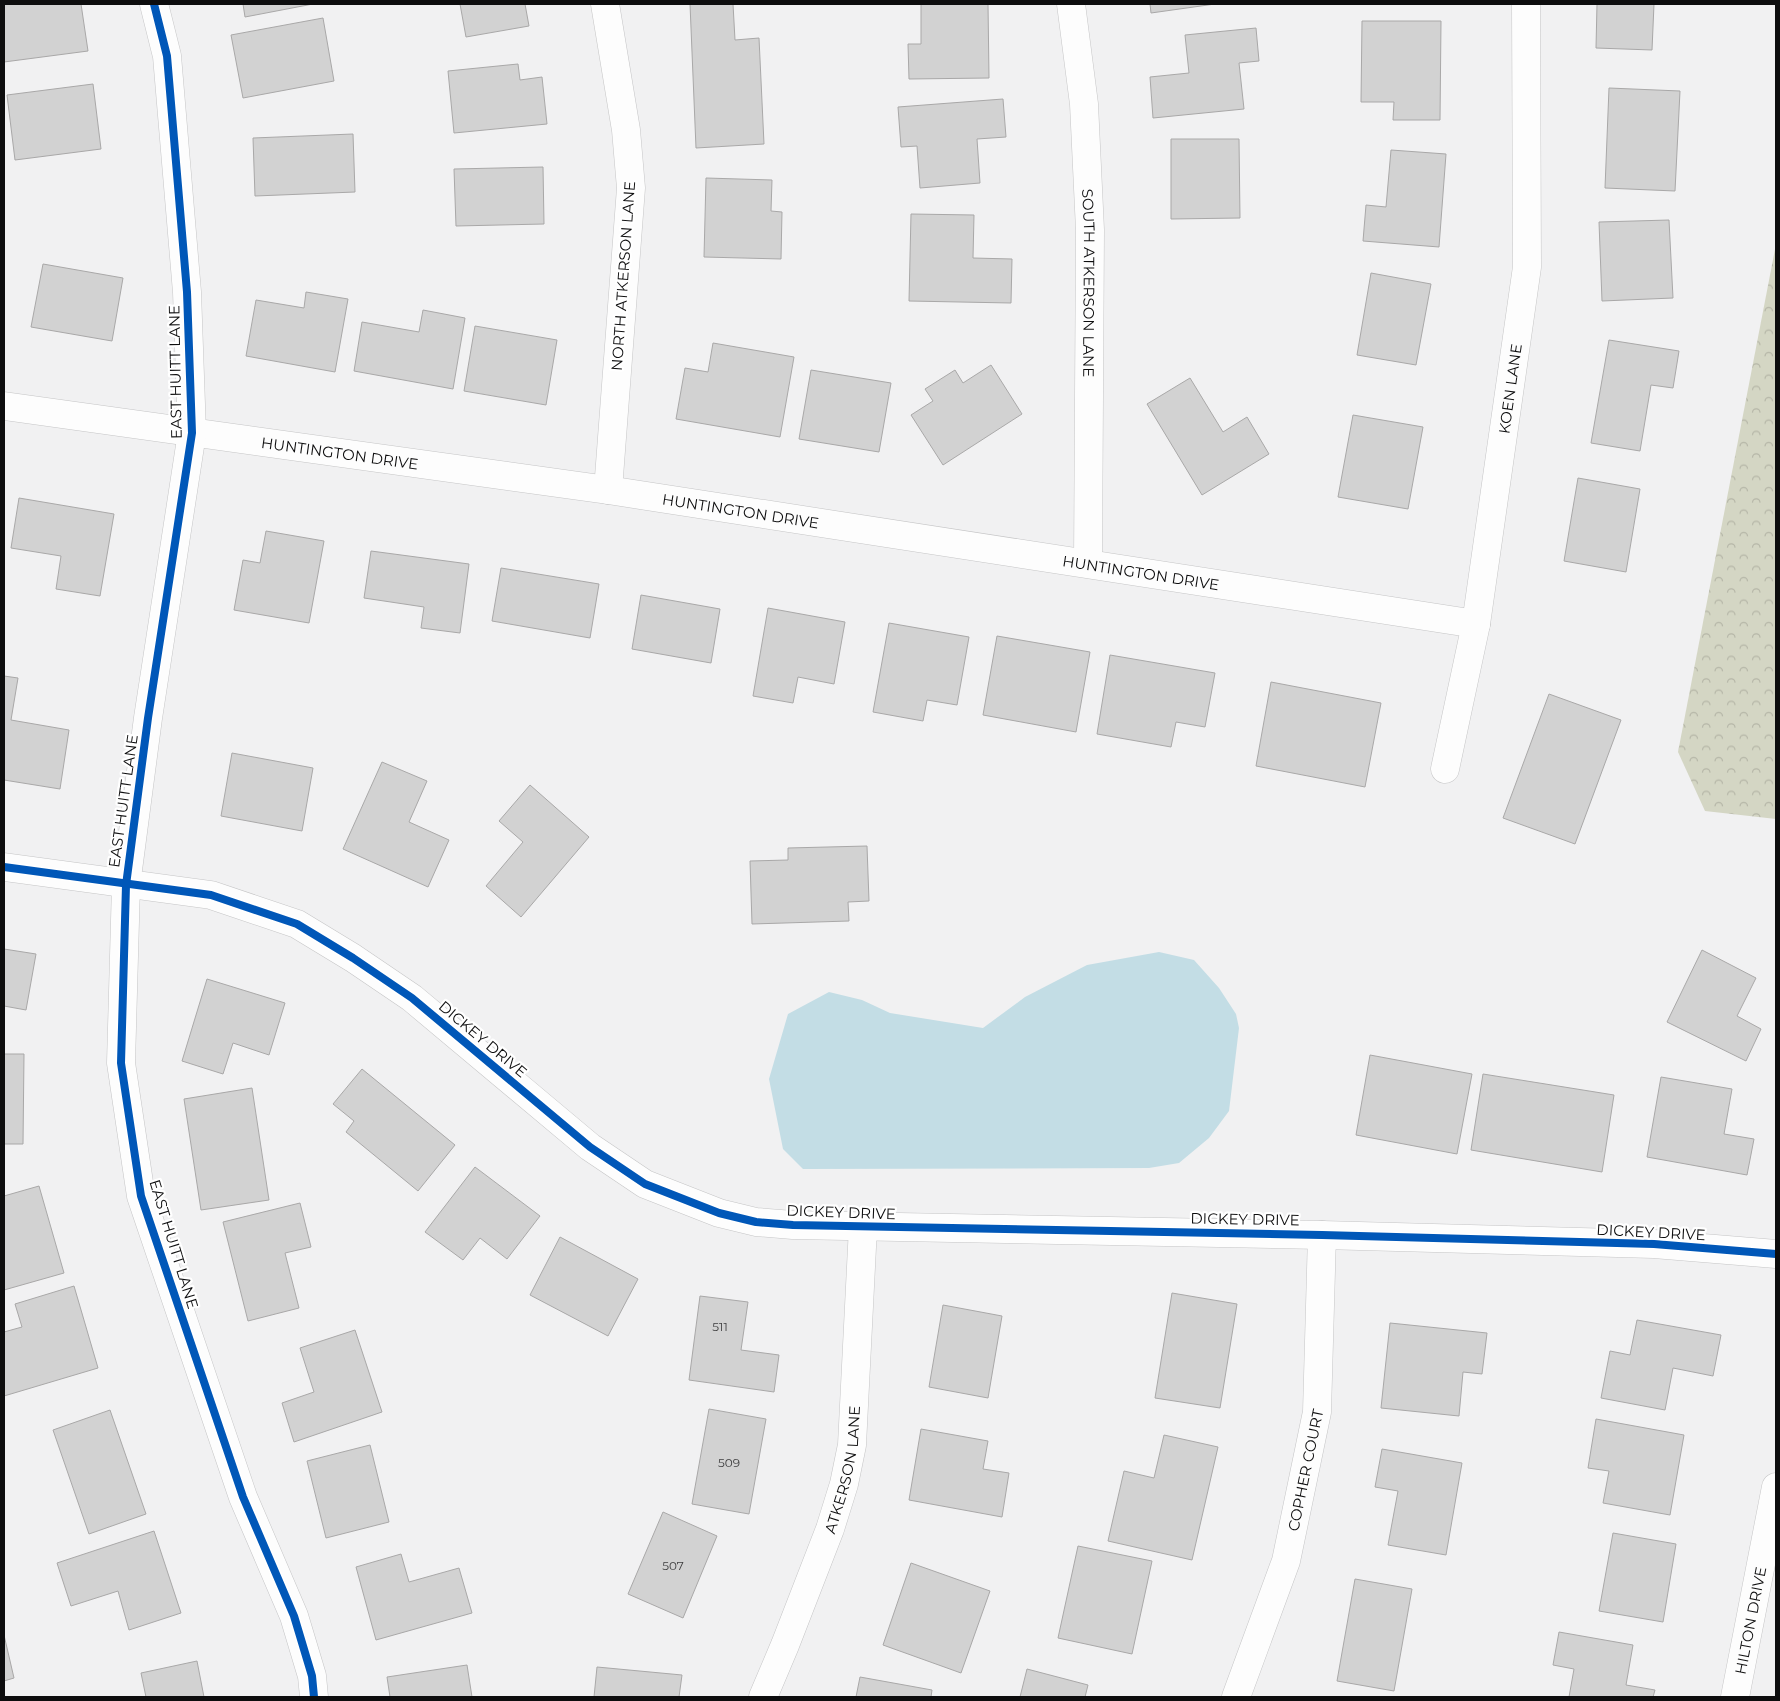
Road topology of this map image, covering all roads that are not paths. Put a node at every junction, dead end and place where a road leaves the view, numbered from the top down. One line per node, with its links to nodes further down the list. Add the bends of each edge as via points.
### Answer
1 (154, 4): 6 (street, EAST HUITT LANE, via 167,56 187,292)
2 (605, 4): 7 (street, NORTH ATKERSON LANE, via 632,188)
3 (1071, 4): 8 (street, SOUTH ATKERSON LANE, via 1084,104 1090,230)
4 (1526, 4): 9 (street, KOEN LANE, via 1528,267)
5 (4, 406): 6 (street, HUNTINGTON DRIVE)
6 (192, 433): 7 (street, HUNTINGTON DRIVE); 12 (street, EAST HUITT LANE)
7 (608, 490): 8 (street, HUNTINGTON DRIVE)
8 (1088, 563): 9 (street, HUNTINGTON DRIVE)
9 (1476, 624): 10 (street, KOEN LANE)
10 (1444, 769)
11 (4, 867): 12 (street, DICKEY DRIVE)
12 (126, 885): 13 (street, DICKEY DRIVE, via 211,895 297,924 412,998 590,1147 645,1184 719,1213 756,1222); 17 (street, EAST HUITT LANE, via 121,1063 141,1196 243,1497 294,1616 312,1676)
13 (863, 1227): 14 (street, DICKEY DRIVE); 18 (street, ATKERSON LANE, via 852,1445 844,1484 830,1529)
14 (1322, 1234): 15 (street, DICKEY DRIVE, via 1654,1244); 19 (street, COPHER COURT, via 1317,1412 1286,1561)
15 (1776, 1254)
16 (1776, 1486): 20 (street, HILTON DRIVE)
17 (314, 1697)
18 (763, 1697)
19 (1236, 1697)
20 (1735, 1697)

